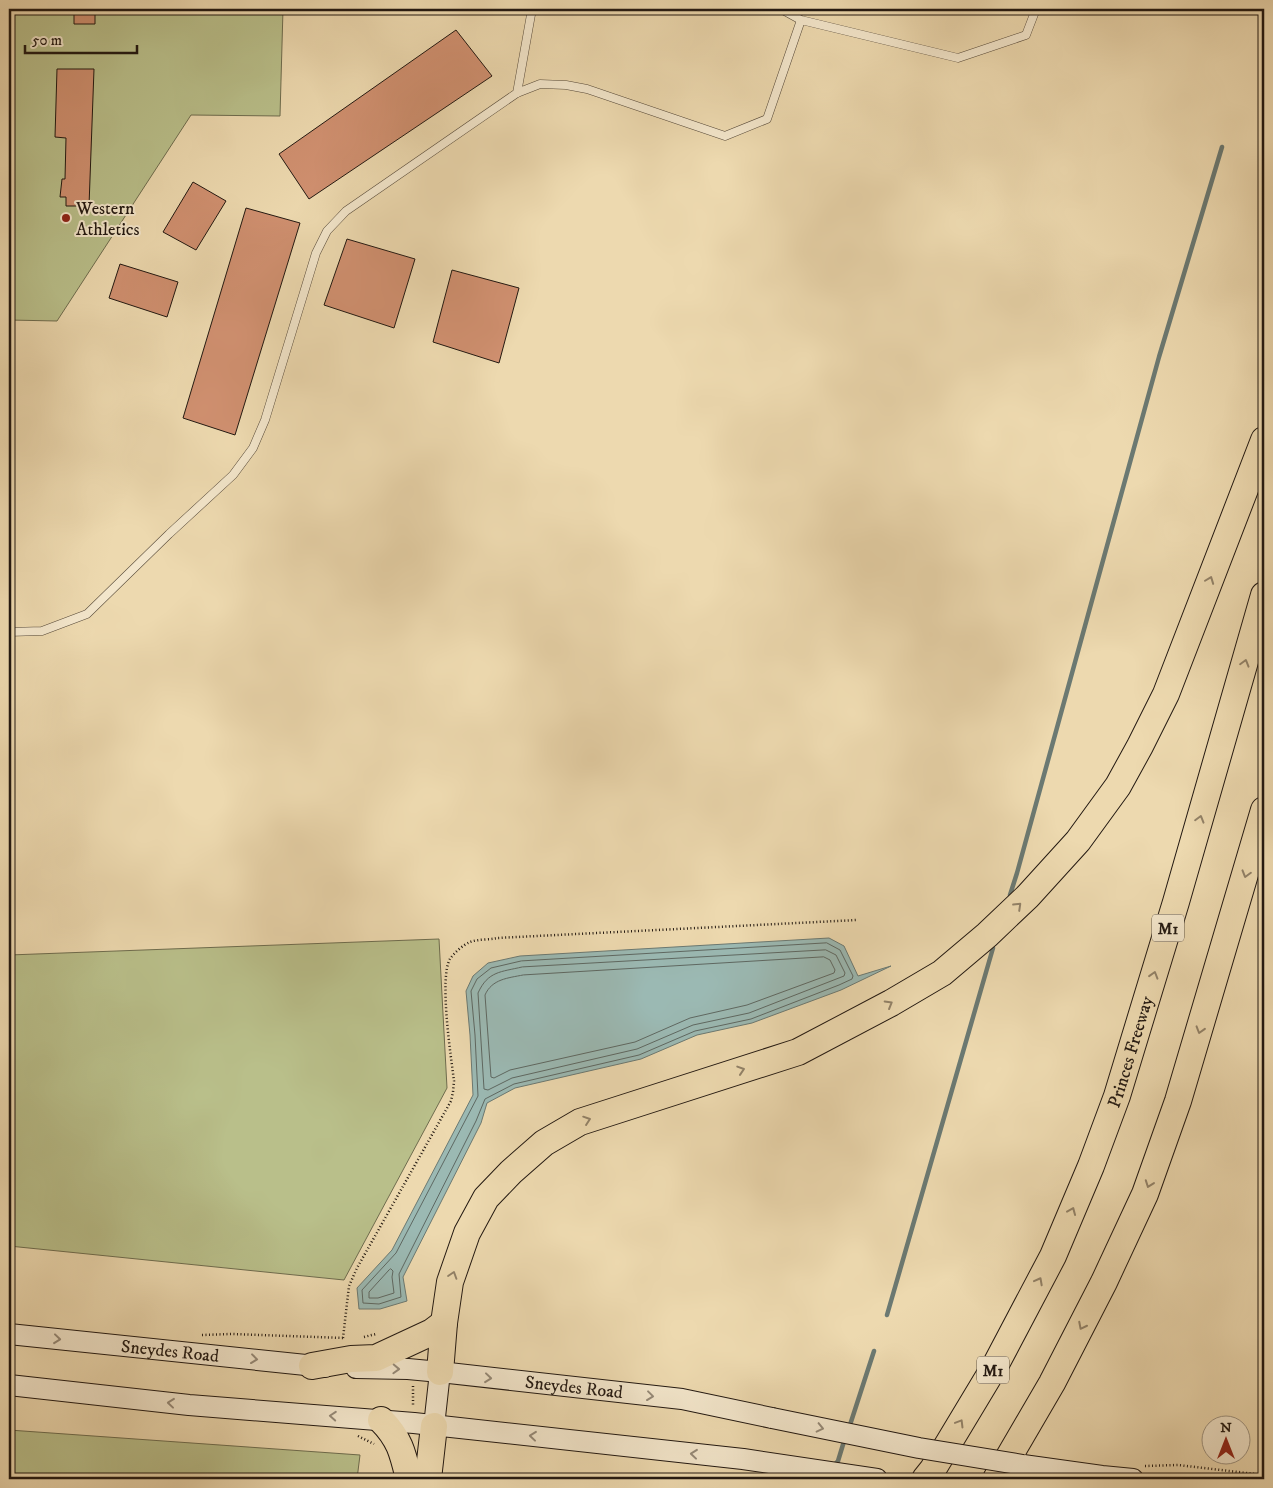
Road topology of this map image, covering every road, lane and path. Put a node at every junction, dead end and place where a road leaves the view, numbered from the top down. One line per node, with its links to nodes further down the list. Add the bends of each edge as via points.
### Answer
1 (532, 9): 5 (lane)
2 (781, 9): 4 (lane)
3 (1036, 9): 4 (lane, via 1026,35 958,58)
4 (801, 20): 5 (lane, via 767,119 725,136 573,87 540,84)
5 (517, 93): 8 (lane, via 346,211 327,231 316,253 265,420 253,448 233,475 87,614 42,631)
6 (1264, 440): 11 (highway, one-way to 6, via 450,1282 467,1233 481,1207 511,1172 544,1143 580,1122 798,1052 852,1025 942,973 1028,896 1078,841 1118,786 1140,746 1166,694)
7 (1264, 595): 24 (highway, Princes Freeway / M1, one-way to 7, via 995,1366 1053,1256 1091,1166 1117,1096 1176,902)
8 (9, 632)
9 (1264, 810): 25 (highway, one-way to 25, via 1178,1102 1145,1194 1052,1383)
10 (857, 920): 13 (path, via 497,938 471,942 459,950 446,971 454,1081 451,1102 357,1268 350,1286)
11 (444, 1323): 14 (highway, via 432,1332 376,1358); 15 (highway)
12 (9, 1334): 14 (main road, Sneydes Road, one-way to 14)
13 (342, 1338)
14 (312, 1366): 15 (main road, Sneydes Road, one-way to 15)
15 (427, 1371): 18 (main road); 18 (path, via 413,1386); 19 (main road, Sneydes Road, one-way to 19, bridge, via 682,1399 919,1448 1023,1465 1102,1476)
16 (9, 1385): 17 (main road, one-way to 16, via 189,1405)
17 (381, 1420): 18 (main road); 21 (highway, via 401,1448)
18 (424, 1424): 22 (highway); 23 (main road, one-way to 18, via 743,1459)
19 (1137, 1473): 20 (path, via 1178,1465)
20 (1264, 1475)
21 (409, 1479)
22 (428, 1479)
23 (876, 1479)
24 (925, 1479)
25 (996, 1479)

